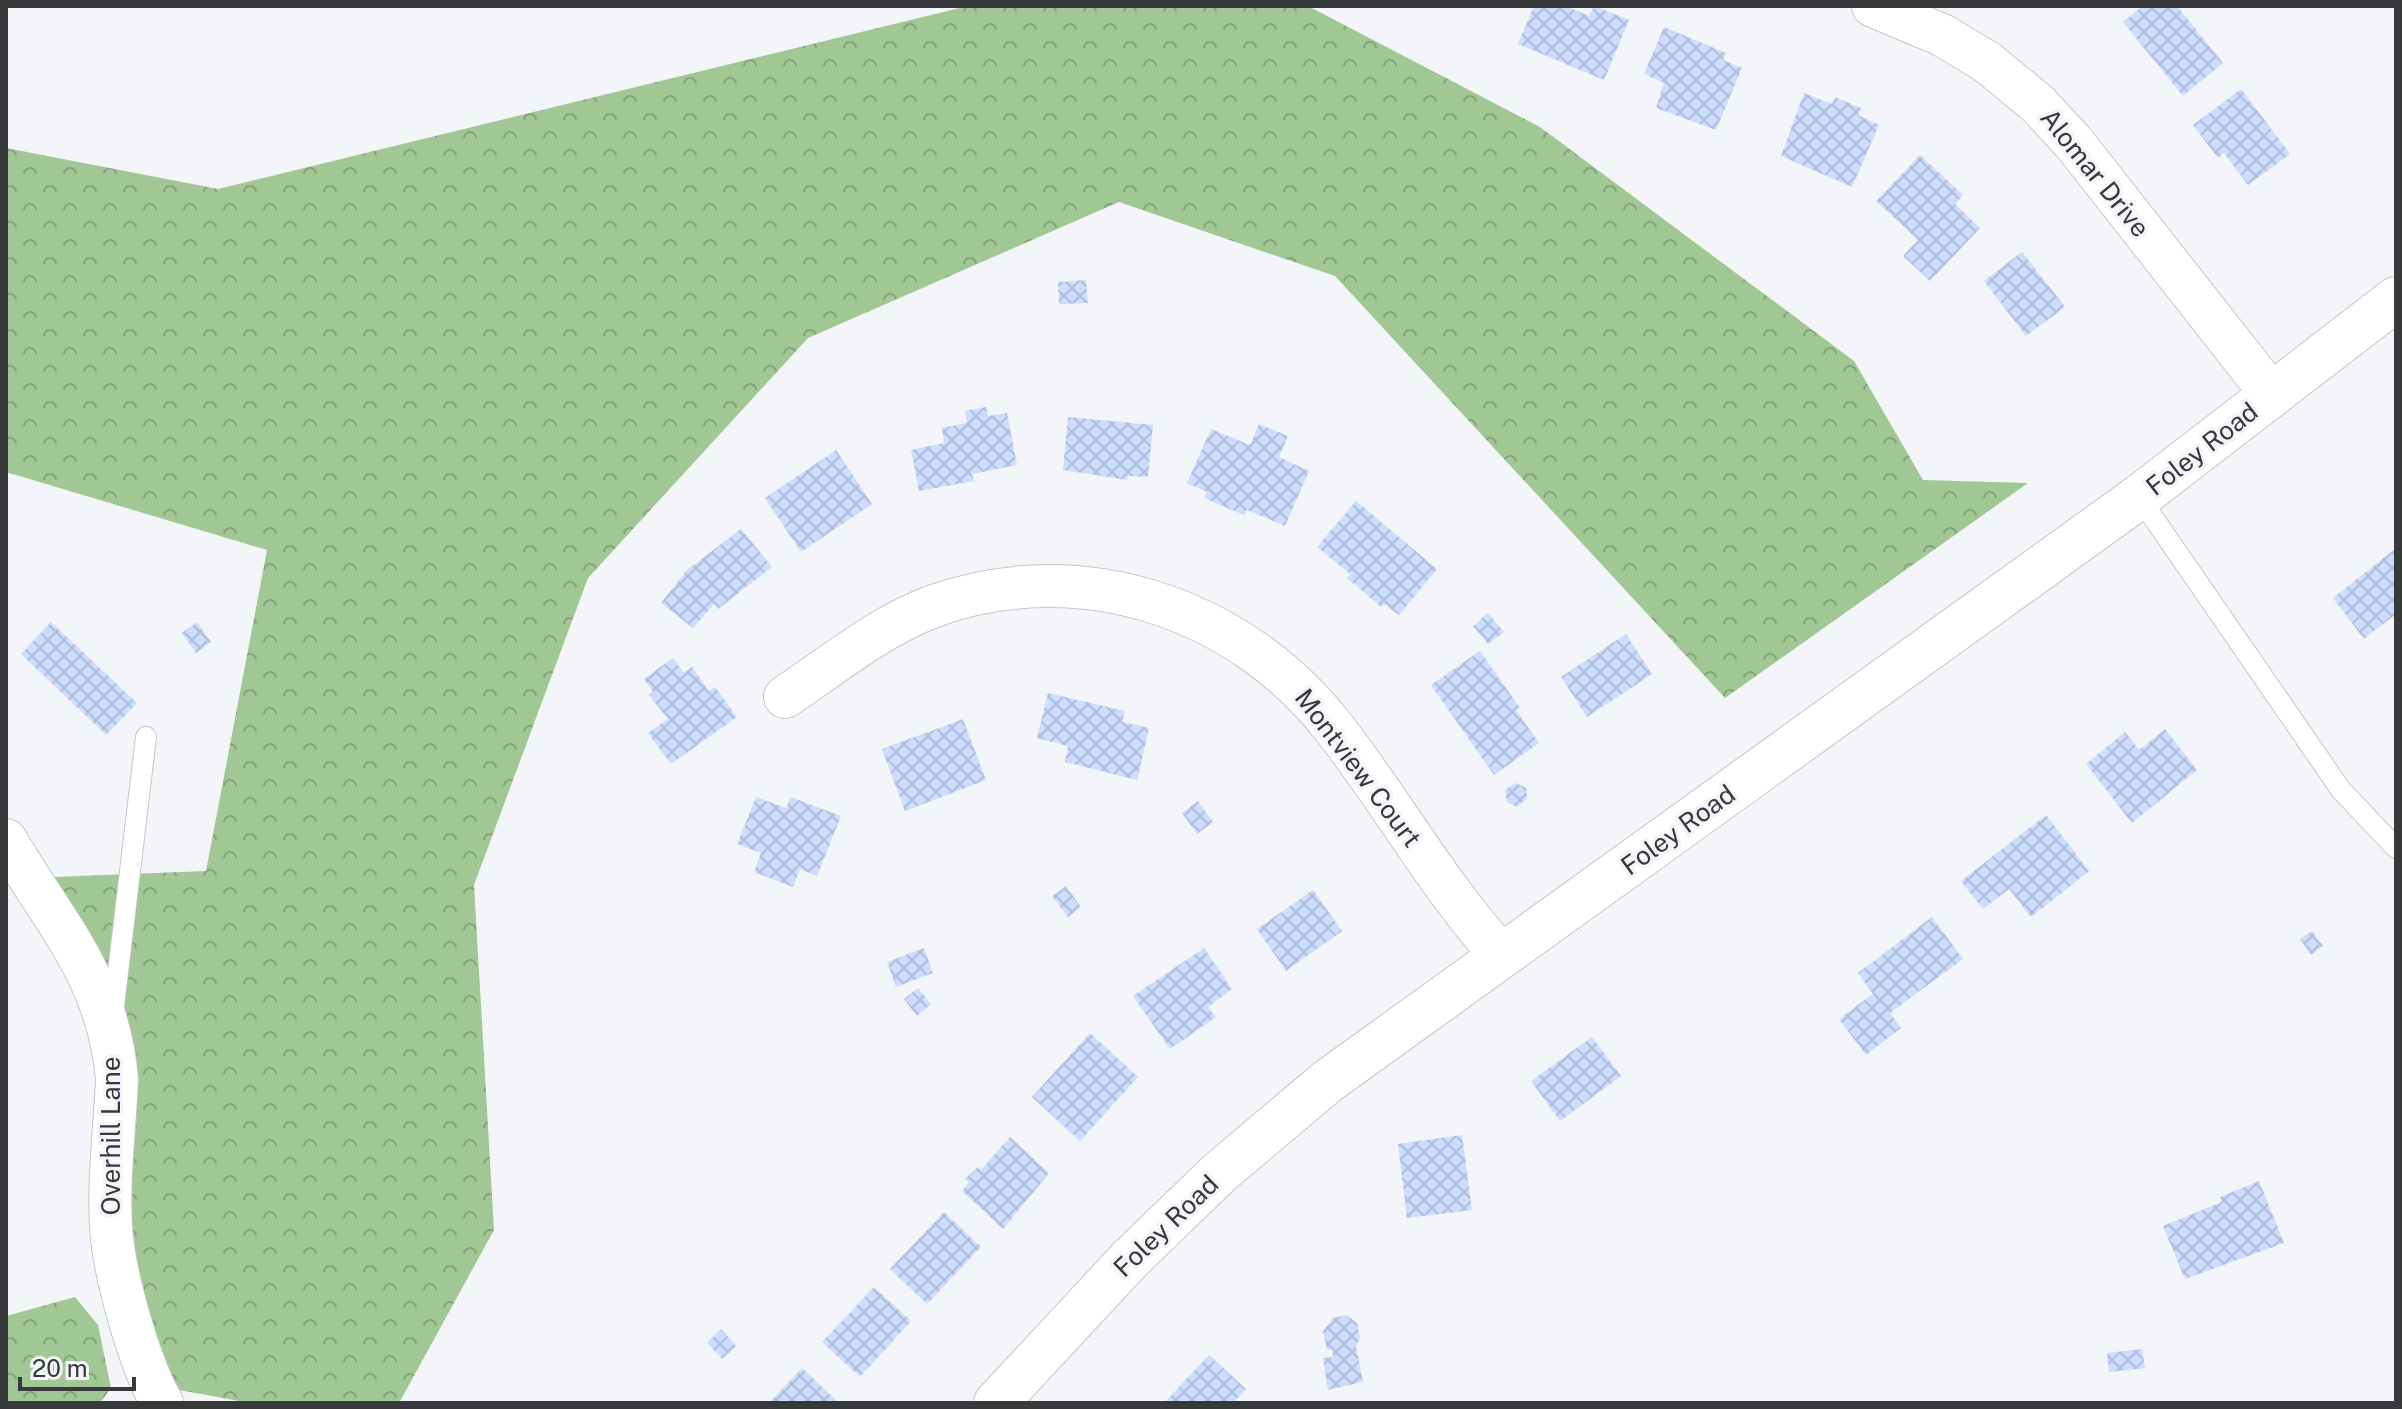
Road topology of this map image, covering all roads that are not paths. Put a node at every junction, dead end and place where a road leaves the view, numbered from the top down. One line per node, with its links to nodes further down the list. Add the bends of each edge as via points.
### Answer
1 (1873, 6): 3 (street, Alomar Drive, via 1942,35 1987,62 2038,104)
2 (2396, 299): 3 (street, Foley Road)
3 (2272, 395): 4 (street, Foley Road)
4 (2139, 497): 8 (lane, via 2341,790); 9 (street, Foley Road)
5 (785, 697): 9 (street, Montview Court, via 886,629 934,606 985,592 1037,586 1094,588 1149,599 1215,626 1293,681 1334,727 1467,918)
6 (146, 737): 10 (lane)
7 (6, 840): 10 (street, Overhill Lane, via 73,940 97,990)
8 (2396, 848)
9 (1502, 956): 12 (street, Foley Road, via 1328,1081 1219,1173 1130,1259)
10 (110, 1038): 11 (street, Overhill Lane, via 117,1079 111,1227)
11 (149, 1397)
12 (996, 1403)

